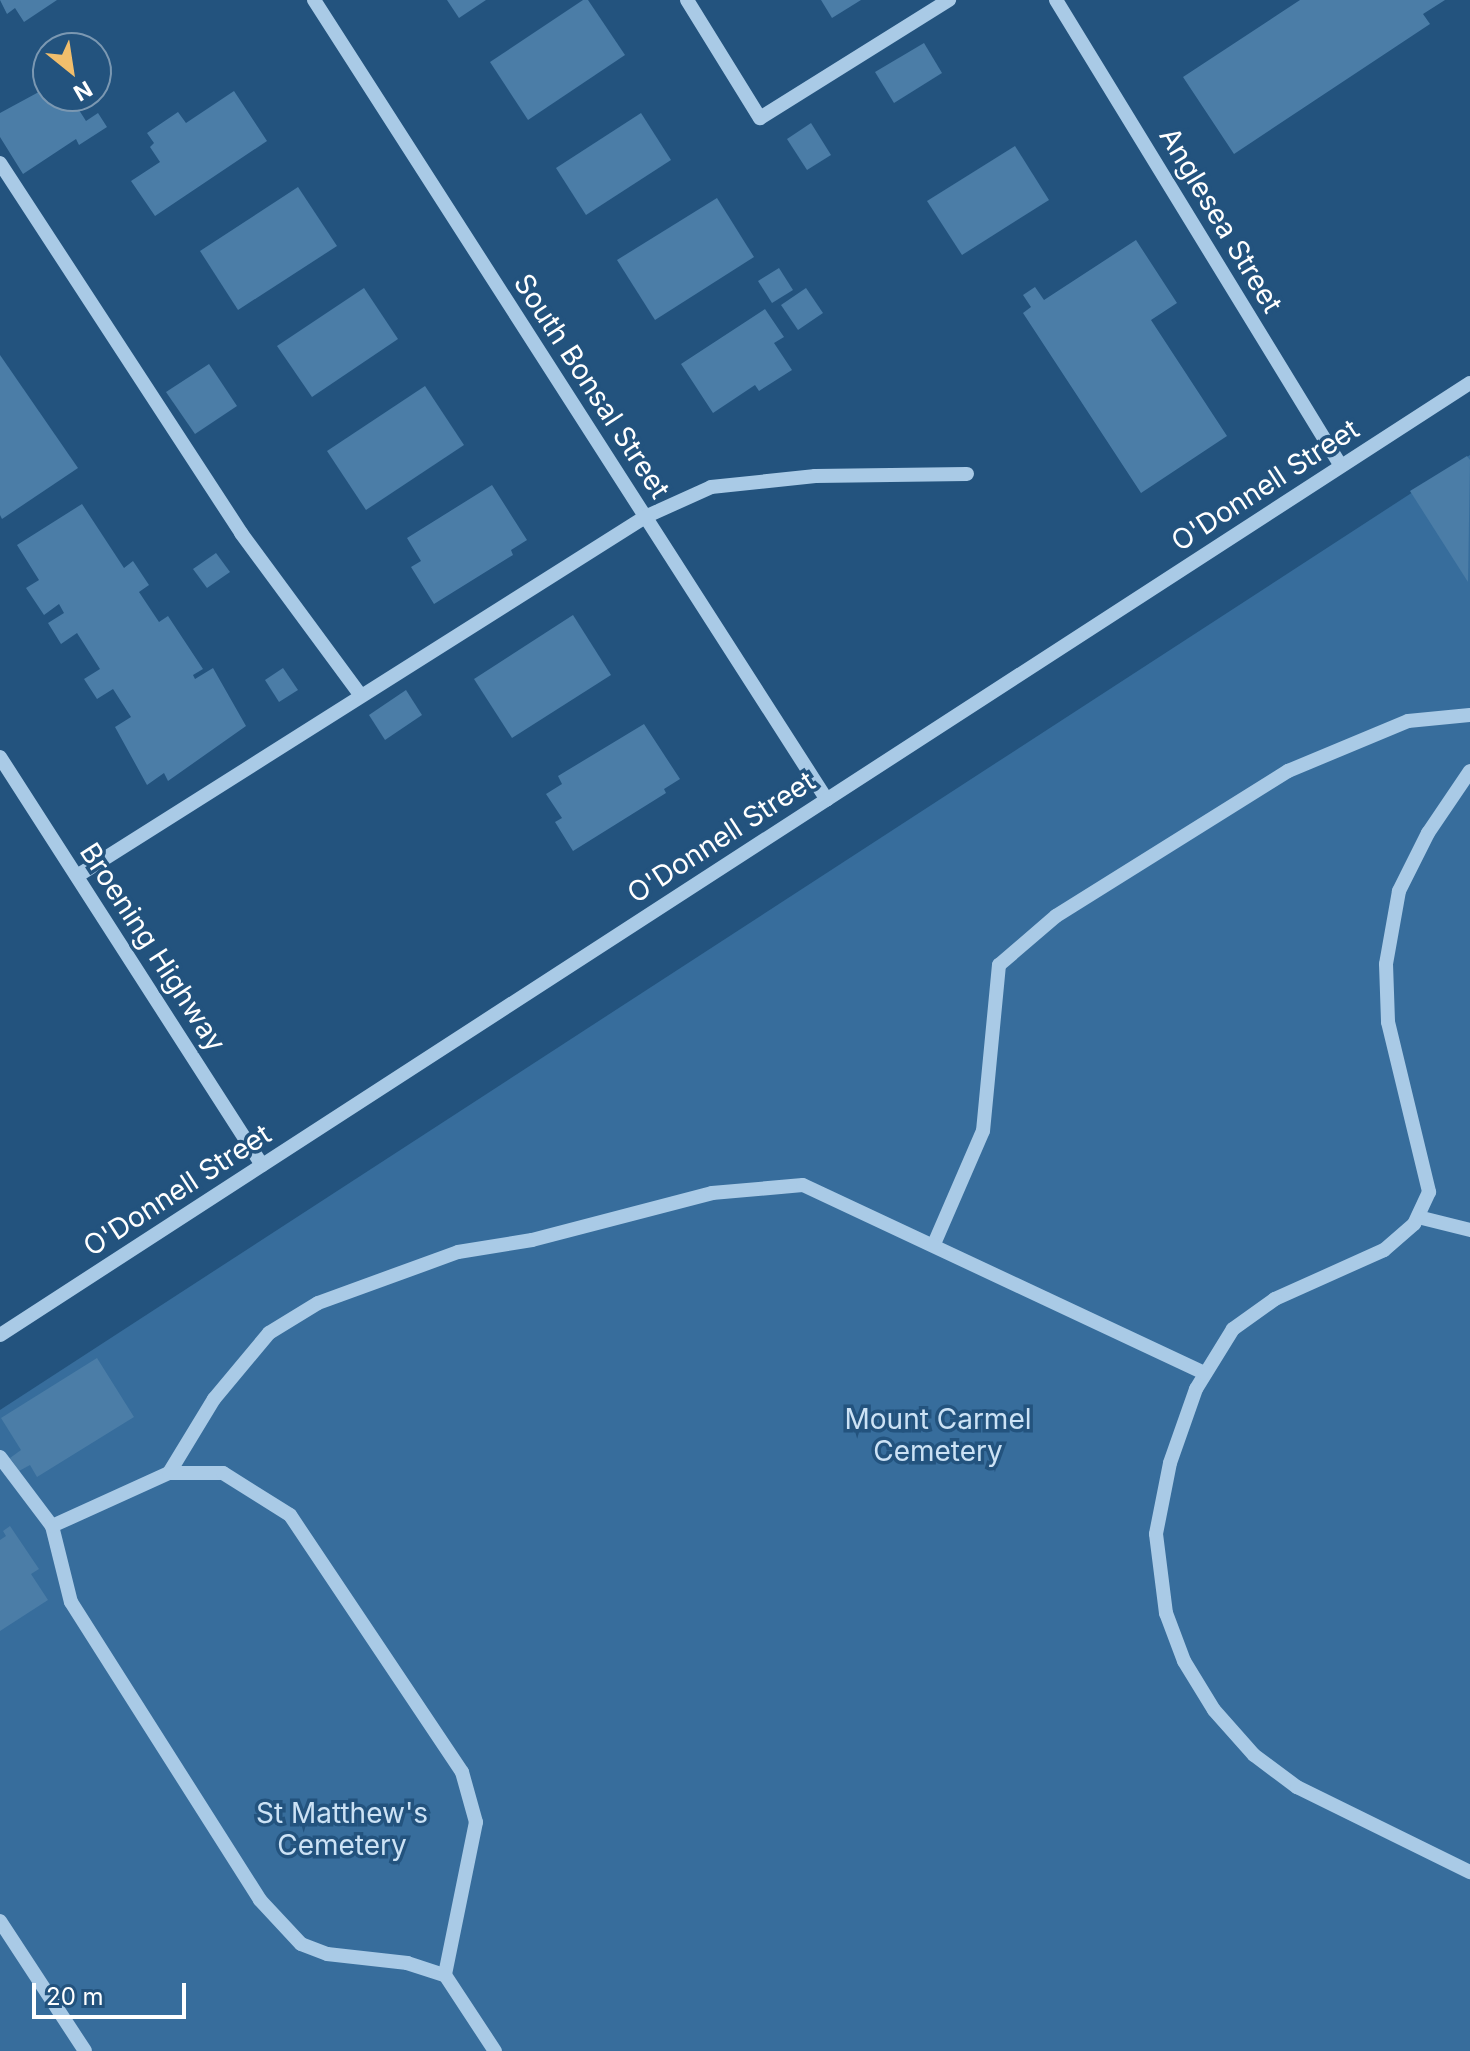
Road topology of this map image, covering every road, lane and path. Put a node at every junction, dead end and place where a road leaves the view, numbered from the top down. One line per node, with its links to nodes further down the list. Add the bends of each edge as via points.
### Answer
1 (314, 0): 9 (street, South Bonsal Street)
2 (687, 0): 3 (street, via 760,118)
3 (949, 0)
4 (1056, 0): 7 (street, Anglesea Street)
5 (0, 163): 10 (street, via 241,533)
6 (1470, 383): 7 (street, O'Donnell Street)
7 (1341, 466): 14 (street, O'Donnell Street)
8 (967, 474): 9 (street, via 815,476 711,487)
9 (645, 517): 10 (street); 14 (street, South Bonsal Street)
10 (361, 696): 15 (street)
11 (1470, 715): 19 (street, via 1408,721 1288,771 1056,916 999,965 983,1131)
12 (0, 757): 15 (street, Broening Highway)
13 (1470, 771): 17 (street, via 1428,833 1399,891 1386,964 1388,1022 1429,1192)
14 (827, 800): 16 (street, O'Donnell Street)
15 (77, 876): 16 (street, Broening Highway)
16 (262, 1165): 20 (street, O'Donnell Street)
17 (1418, 1217): 18 (street); 21 (street, via 1384,1250 1275,1299 1233,1329)
18 (1470, 1230)
19 (934, 1244): 21 (street); 23 (street, via 803,1185 712,1193 532,1240 458,1252 318,1303 269,1333 214,1399)
20 (0, 1335)
21 (1205, 1373): 25 (street, via 1170,1463 1156,1534 1166,1613 1184,1661 1214,1710 1254,1755 1297,1787)
22 (0, 1457): 24 (street)
23 (169, 1473): 24 (street); 27 (street, via 223,1473 290,1515 462,1772 476,1822)
24 (52, 1526): 27 (street, via 71,1602 260,1900 301,1944 327,1954 407,1963)
25 (1470, 1872)
26 (0, 1921): 28 (street)
27 (445, 1975): 29 (street)
28 (85, 2051)
29 (495, 2051)

